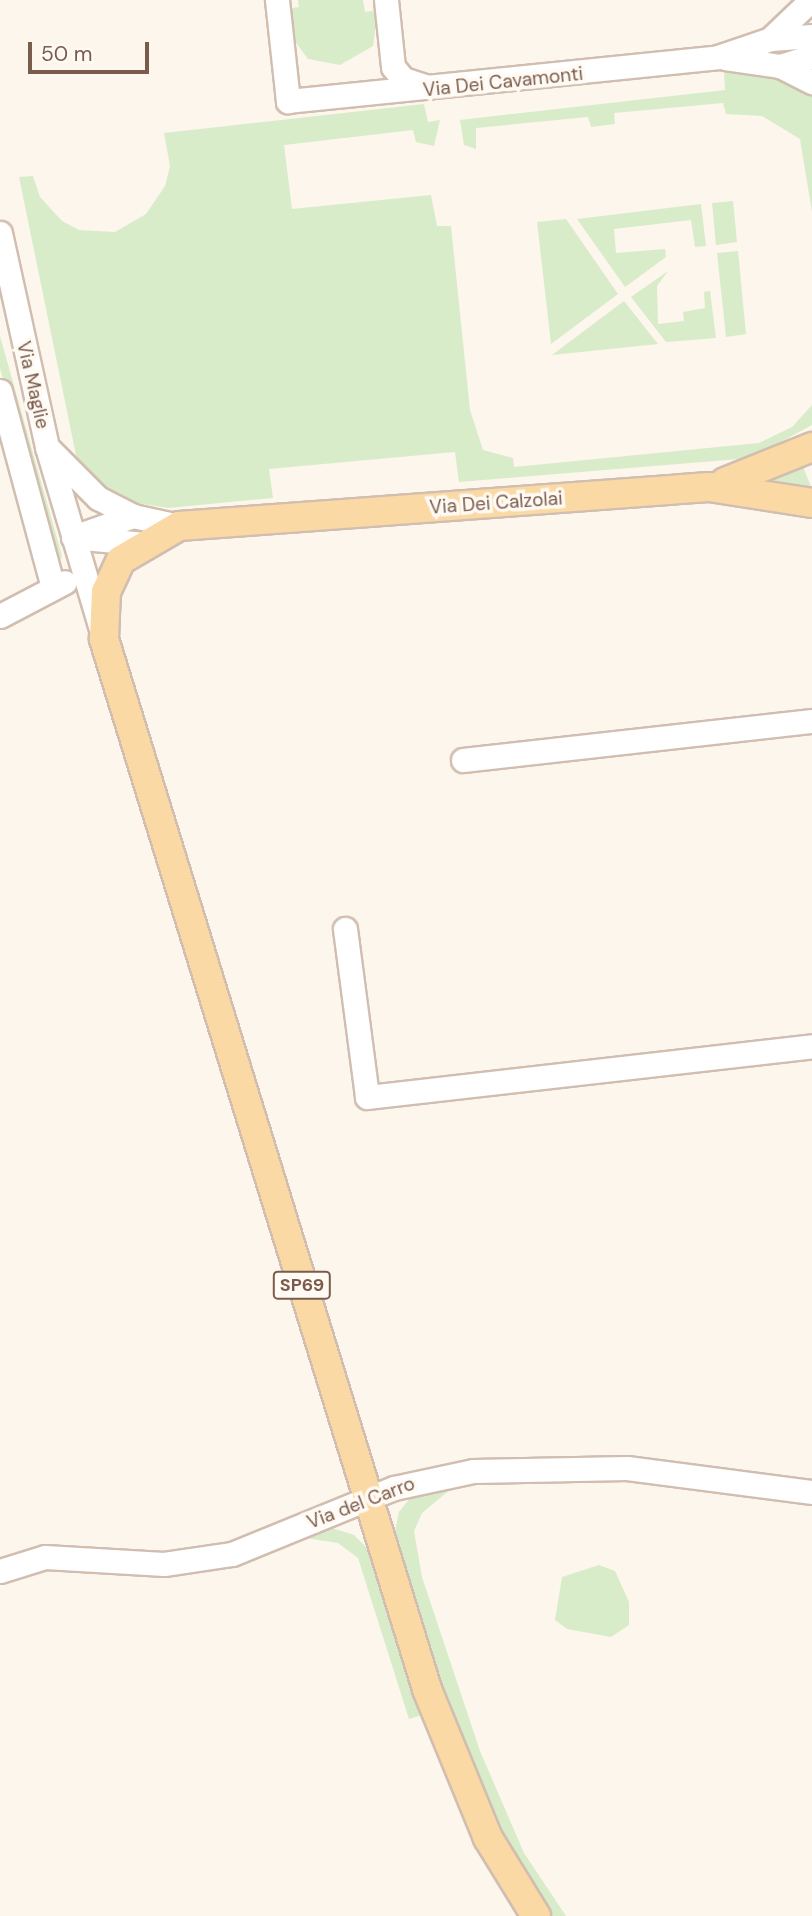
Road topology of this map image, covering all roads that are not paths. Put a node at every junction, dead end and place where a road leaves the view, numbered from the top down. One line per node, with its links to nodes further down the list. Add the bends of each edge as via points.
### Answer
1 (277, 0): 10 (street, Via Dei Cavamonti, via 288,102)
2 (386, 0): 10 (street, via 393,66 403,79)
3 (811, 0): 5 (street)
4 (812, 36): 5 (street)
5 (771, 39): 7 (street)
6 (812, 56): 8 (street)
7 (718, 57): 8 (street); 10 (street, Via Dei Cavamonti)
8 (780, 66): 9 (street)
9 (812, 82)
10 (437, 90)
11 (0, 233): 13 (street, Via Maglie)
12 (0, 391): 22 (street)
13 (47, 447): 17 (street, via 98,498); 19 (street, Via Maglie)
14 (812, 448): 15 (main road, via 759,474)
15 (709, 487): 16 (main road, Via Dei Calzolai); 18 (main road, Via Dei Calzolai)
16 (812, 503)
17 (133, 516): 18 (street); 19 (street)
18 (179, 526): 20 (main road)
19 (73, 537): 20 (street); 21 (street, SP69)
20 (144, 544): 24 (main road, via 121,560 106,593)
21 (84, 573): 22 (street); 24 (street, SP69)
22 (54, 587): 23 (street)
23 (0, 617)
24 (104, 639): 30 (main road, SP69)
25 (812, 721): 26 (street)
26 (463, 760)
27 (345, 929): 28 (street, via 367,1097)
28 (812, 1046)
29 (812, 1492): 30 (street, Via del Carro, via 578,1466 472,1471)
30 (366, 1497): 31 (street, Via del Carro, via 232,1554 164,1564 45,1557); 32 (main road, SP69, via 454,1765)
31 (0, 1571)
32 (536, 1916)

